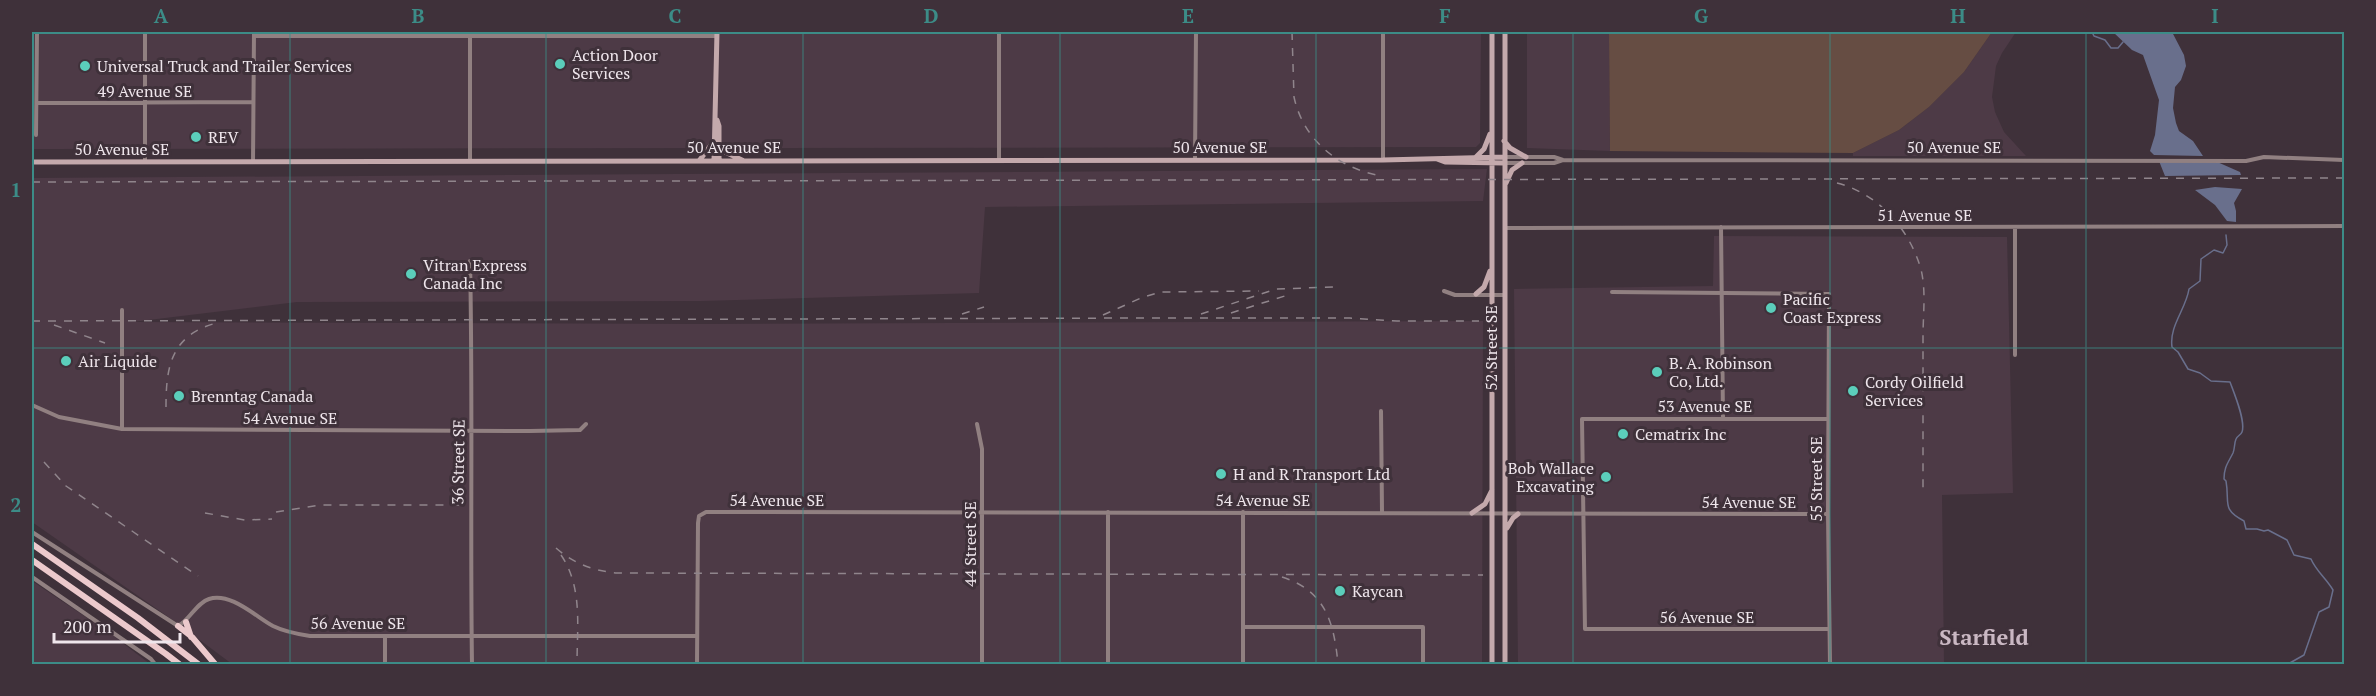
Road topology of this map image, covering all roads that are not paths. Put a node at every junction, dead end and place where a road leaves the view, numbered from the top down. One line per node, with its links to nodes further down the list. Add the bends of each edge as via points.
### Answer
1 (37, 32): 14 (street)
2 (145, 32): 15 (street)
3 (999, 32): 23 (street)
4 (1196, 32): 24 (street)
5 (1383, 32): 25 (street)
6 (1492, 32): 16 (street, 52 Street SE)
7 (716, 33): 11 (street); 19 (street)
8 (254, 34): 9 (street); 13 (street)
9 (470, 34): 10 (street); 30 (street)
10 (549, 34): 11 (street)
11 (625, 34)
12 (1505, 34): 18 (street, 52 Street SE)
13 (254, 102): 15 (street, 49 Avenue SE); 36 (street)
14 (37, 103): 15 (street, 49 Avenue SE); 17 (street)
15 (145, 103): 35 (street)
16 (1491, 130): 20 (street, via 1484,149); 26 (street, 52 Street SE)
17 (36, 135)
18 (1504, 141): 21 (street); 27 (street, 52 Street SE)
19 (716, 142): 31 (street); 32 (street); 33 (street, via 725,152)
20 (1476, 157): 22 (street, 50 Avenue SE); 26 (street, 50 Avenue SE)
21 (1526, 157): 27 (street, 50 Avenue SE); 28 (street, 50 Avenue SE)
22 (1437, 159): 25 (street, 50 Avenue SE); 26 (street, 50 Avenue SE)
23 (999, 160): 24 (street, 50 Avenue SE); 33 (street, 50 Avenue SE)
24 (1195, 160): 25 (street, 50 Avenue SE)
25 (1383, 160)
26 (1491, 160): 27 (street, 50 Avenue SE); 44 (street, 52 Street SE)
27 (1504, 160): 37 (street, 50 Avenue SE); 38 (street, 52 Street SE)
28 (1563, 160): 29 (street, 50 Avenue SE); 37 (street, 50 Avenue SE)
29 (2344, 160)
30 (470, 161): 31 (street, 50 Avenue SE); 36 (street, 50 Avenue SE)
31 (699, 161): 32 (street, 50 Avenue SE)
32 (716, 161): 33 (street, 50 Avenue SE)
33 (744, 161)
34 (32, 162): 35 (street, 50 Avenue SE)
35 (145, 162): 36 (street, 50 Avenue SE)
36 (253, 162)
37 (1522, 163): 38 (street, via 1512,170)
38 (1504, 188): 42 (street, 52 Street SE)
39 (2344, 226): 41 (street, 51 Avenue SE)
40 (1721, 227): 41 (street, 51 Avenue SE); 42 (street, 51 Avenue SE); 47 (street)
41 (2015, 227): 52 (street)
42 (1505, 228): 50 (street, 52 Street SE)
43 (470, 261): 60 (street, 36 Street SE)
44 (1492, 267): 48 (street, via 1484,287); 49 (street, 52 Street SE)
45 (1444, 291): 48 (street)
46 (1612, 292): 47 (street)
47 (1721, 293): 55 (street); 56 (street, 55 Street SE, via 1829,294)
48 (1476, 294): 49 (street)
49 (1492, 295): 50 (street); 61 (street, 52 Street SE)
50 (1505, 295): 68 (street, 52 Street SE)
51 (122, 310): 59 (street)
52 (2015, 355)
53 (32, 405): 59 (street, 54 Avenue SE, via 59,417)
54 (1381, 411): 64 (street)
55 (1723, 418): 56 (street, 53 Avenue SE); 70 (street, 53 Avenue SE, via 1582,419)
56 (1828, 419): 71 (street, 55 Street SE)
57 (586, 424): 60 (street, 54 Avenue SE, via 580,430)
58 (977, 424): 65 (street, 44 Street SE, via 982,448)
59 (122, 429): 60 (street, 54 Avenue SE)
60 (473, 430): 82 (street, 36 Street SE)
61 (1492, 489): 66 (street, via 1485,504); 67 (street, 52 Street SE)
62 (1108, 512): 63 (street, 54 Avenue SE); 65 (street, 54 Avenue SE); 93 (street)
63 (1243, 512): 64 (street, 54 Avenue SE); 79 (street)
64 (1382, 512): 66 (street, 54 Avenue SE)
65 (982, 513): 83 (street, 54 Avenue SE, via 710,512 699,516); 92 (street, 44 Street SE)
66 (1472, 513): 67 (street, 54 Avenue SE)
67 (1492, 514): 68 (street, 54 Avenue SE); 96 (street, 52 Street SE)
68 (1505, 514): 69 (street, 54 Avenue SE); 73 (street, 52 Street SE)
69 (1518, 514): 70 (street, 54 Avenue SE); 73 (street)
70 (1584, 514): 71 (street, 54 Avenue SE); 80 (street, 56 Avenue SE, via 1585,629)
71 (1828, 514): 80 (street, 55 Street SE)
72 (32, 532): 78 (street)
73 (1505, 533): 97 (street, 52 Street SE)
74 (32, 544): 87 (main road)
75 (32, 560): 86 (main road)
76 (32, 578): 85 (street)
77 (186, 622): 78 (street, 56 Avenue SE); 81 (street, 56 Avenue SE, via 202,603 222,597 291,633); 84 (main road)
78 (178, 627): 84 (main road)
79 (1243, 627): 94 (street); 95 (street, via 1423,627)
80 (1828, 629): 98 (street, 55 Street SE)
81 (385, 636): 82 (street, 56 Avenue SE); 89 (street)
82 (471, 636): 83 (street, 56 Avenue SE); 90 (street, 36 Street SE)
83 (697, 636): 91 (street)
84 (192, 637): 88 (main road)
85 (155, 664)
86 (179, 664)
87 (198, 664)
88 (215, 664)
89 (385, 664)
90 (472, 664)
91 (697, 664)
92 (981, 664)
93 (1108, 664)
94 (1243, 664)
95 (1423, 664)
96 (1492, 664)
97 (1505, 664)
98 (1830, 664)

